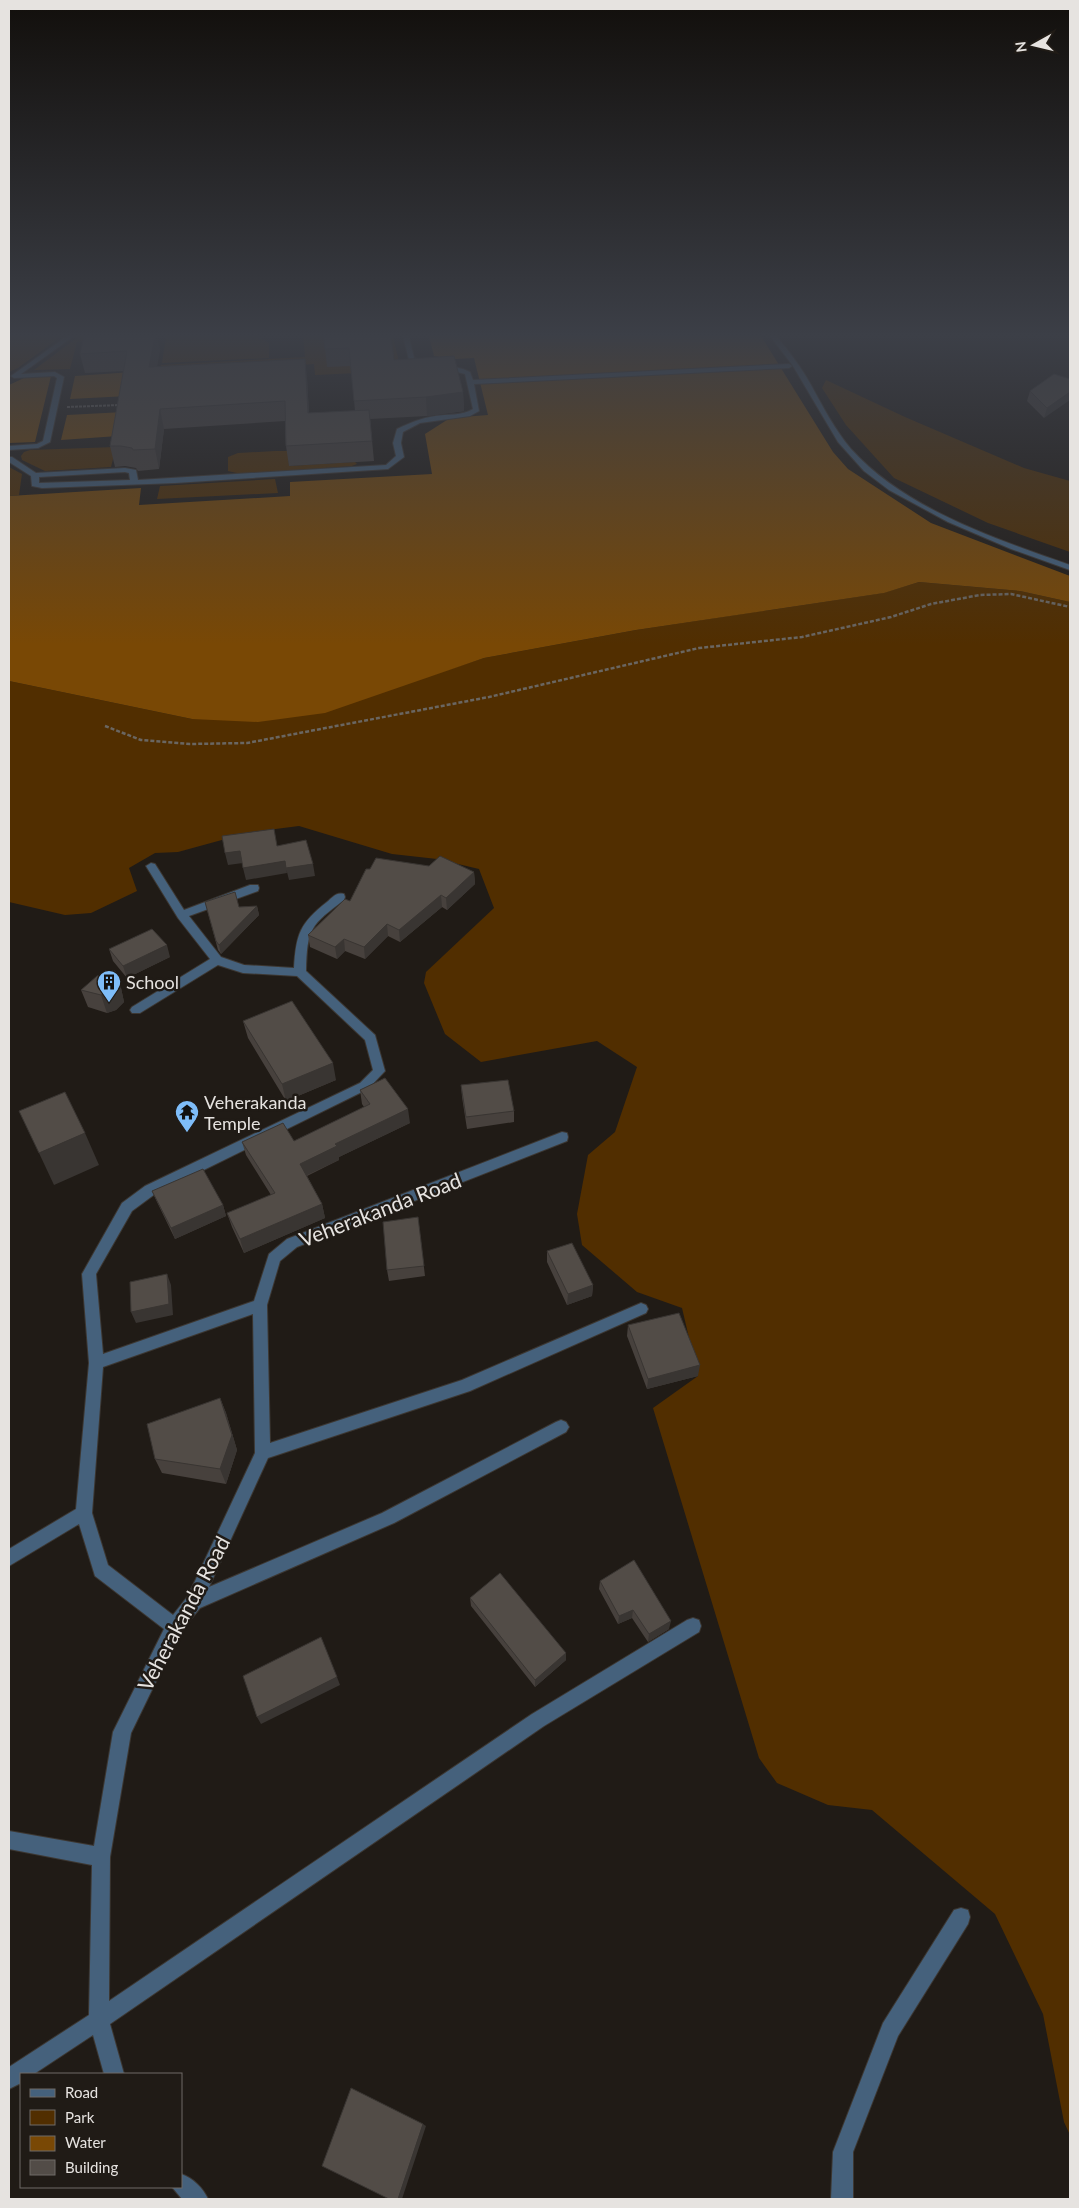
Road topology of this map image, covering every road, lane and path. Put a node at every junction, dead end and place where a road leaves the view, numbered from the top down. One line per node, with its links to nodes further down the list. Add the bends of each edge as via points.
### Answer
1 (47, 439): 4 (street, via 38,446)
2 (398, 439): 7 (street, via 400,456 388,467)
3 (840, 439): 8 (street, via 862,466 886,485 956,522)
4 (9, 448)
5 (9, 460): 6 (street)
6 (35, 475): 7 (street, via 125,470 133,472); 7 (street, via 35,484 42,486)
7 (134, 482)
8 (1070, 568)
9 (1070, 607): 10 (path, via 1011,594 980,595 802,637 698,648 489,698 247,743 190,744 141,740)
10 (105, 726)
11 (151, 866): 14 (street)
12 (254, 888): 14 (street)
13 (340, 897): 16 (street, via 308,922 300,938)
14 (182, 915): 15 (street)
15 (217, 960): 16 (street, via 243,969); 17 (street)
16 (300, 972): 21 (street, via 371,1038 379,1071 364,1086 150,1190 127,1207 89,1274)
17 (136, 1010)
18 (562, 1137): 19 (street, Veherakanda Road, via 292,1243 274,1258)
19 (260, 1305): 21 (street); 23 (street, Veherakanda Road)
20 (641, 1309): 23 (street, via 465,1386)
21 (96, 1363): 24 (street)
22 (561, 1428): 26 (street, via 388,1518)
23 (263, 1453): 26 (street, Veherakanda Road)
24 (84, 1513): 25 (street); 27 (street, via 101,1570)
25 (9, 1558)
26 (194, 1602): 27 (street, Veherakanda Road)
27 (174, 1626): 30 (street, Veherakanda Road, via 122,1732)
28 (693, 1626): 32 (street, via 538,1720)
29 (9, 1840): 30 (street)
30 (101, 1857): 32 (street, Veherakanda Road)
31 (961, 1917): 37 (street, via 890,2030 843,2152)
32 (98, 2020): 33 (street, Veherakanda Road); 34 (street)
33 (114, 2073)
34 (9, 2079)
35 (182, 2185): 36 (street)
36 (197, 2199)
37 (842, 2199)

